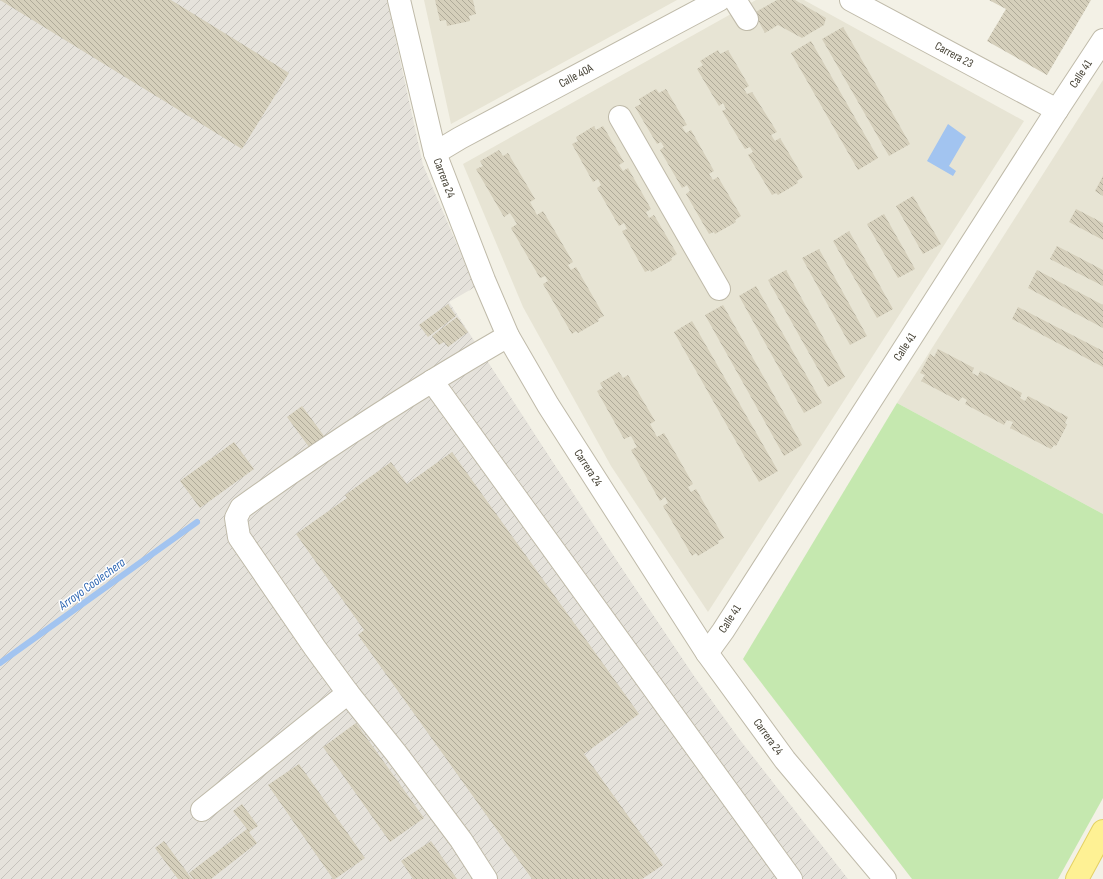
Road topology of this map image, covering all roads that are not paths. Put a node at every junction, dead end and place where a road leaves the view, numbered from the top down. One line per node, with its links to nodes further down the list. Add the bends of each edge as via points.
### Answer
1 (400, 0): 9 (street, Carrera 24)
2 (719, 0): 9 (street, Calle 40A)
3 (735, 0): 5 (street)
4 (851, 0): 7 (street, Carrera 23)
5 (747, 19)
6 (1103, 40): 7 (street, Calle 41)
7 (1057, 110): 13 (street, Calle 41)
8 (620, 117): 10 (street)
9 (435, 153): 11 (street, Carrera 24)
10 (719, 289)
11 (508, 336): 12 (street); 13 (street, Carrera 24, via 548,405)
12 (432, 381): 14 (street, via 264,491 241,508 236,518 239,537); 18 (street)
13 (707, 653): 19 (street, Carrera 24, via 785,760)
14 (348, 693): 15 (street); 17 (street, via 396,752 461,840)
15 (202, 810)
16 (1103, 831): 20 (main road)
17 (486, 879)
18 (791, 879)
19 (885, 879)
20 (1077, 879)

